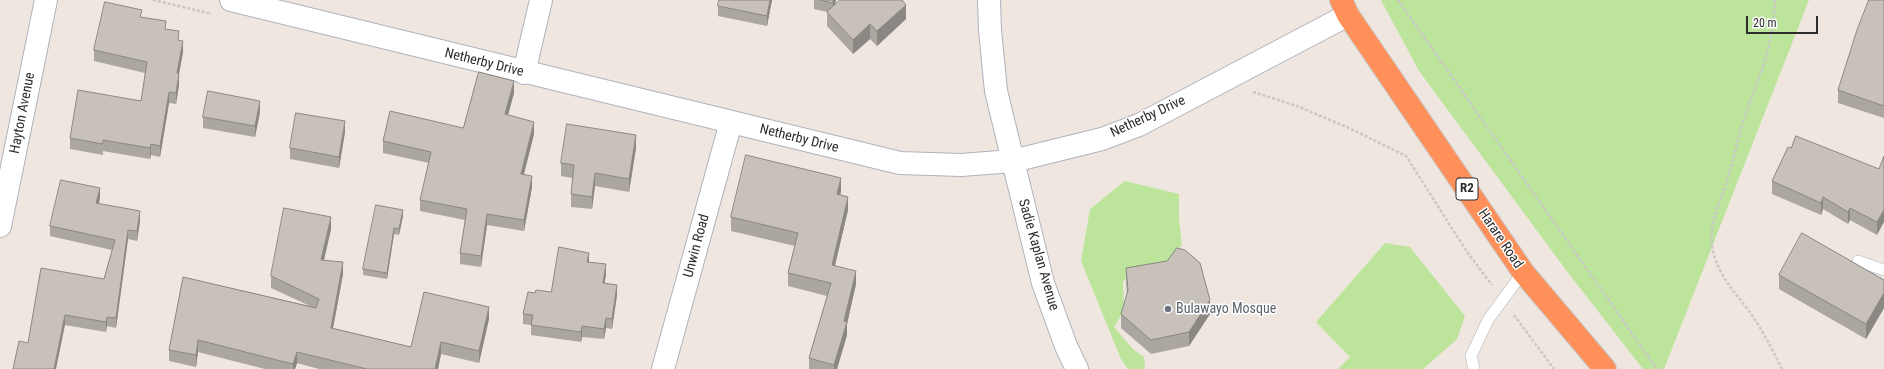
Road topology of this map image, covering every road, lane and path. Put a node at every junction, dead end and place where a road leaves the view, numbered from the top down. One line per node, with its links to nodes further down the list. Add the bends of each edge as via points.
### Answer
1 (46, 0): 12 (street, Hayton Avenue)
2 (231, 0): 8 (street, Netherby Drive)
3 (541, 0): 8 (street)
4 (989, 0): 11 (street, Sadie Kaplan Avenue, via 996,91)
5 (1398, 0): 22 (path)
6 (1775, 0): 23 (path, via 1774,20 1766,56 1741,128 1711,235 1714,255 1723,276 1732,292 1749,311)
7 (1345, 7): 11 (street, Netherby Drive, via 1139,125 1102,139); 15 (highway, Harare Road / R2)
8 (524, 73): 10 (street, Netherby Drive)
9 (1249, 91): 16 (path, via 1297,106 1406,156 1467,252)
10 (731, 122): 11 (street, Netherby Drive, via 900,163 961,165); 17 (street, Unwin Road)
11 (1012, 161): 18 (street, Sadie Kaplan Avenue, via 1043,283)
12 (0, 226)
13 (1858, 261): 14 (lane)
14 (1884, 270)
15 (1523, 272): 16 (lane); 21 (highway, Harare Road / R2)
16 (1502, 300): 19 (lane, via 1488,320 1471,356); 20 (path)
17 (663, 369)
18 (1077, 369)
19 (1474, 369)
20 (1554, 369)
21 (1605, 369)
22 (1657, 369)
23 (1782, 369)

